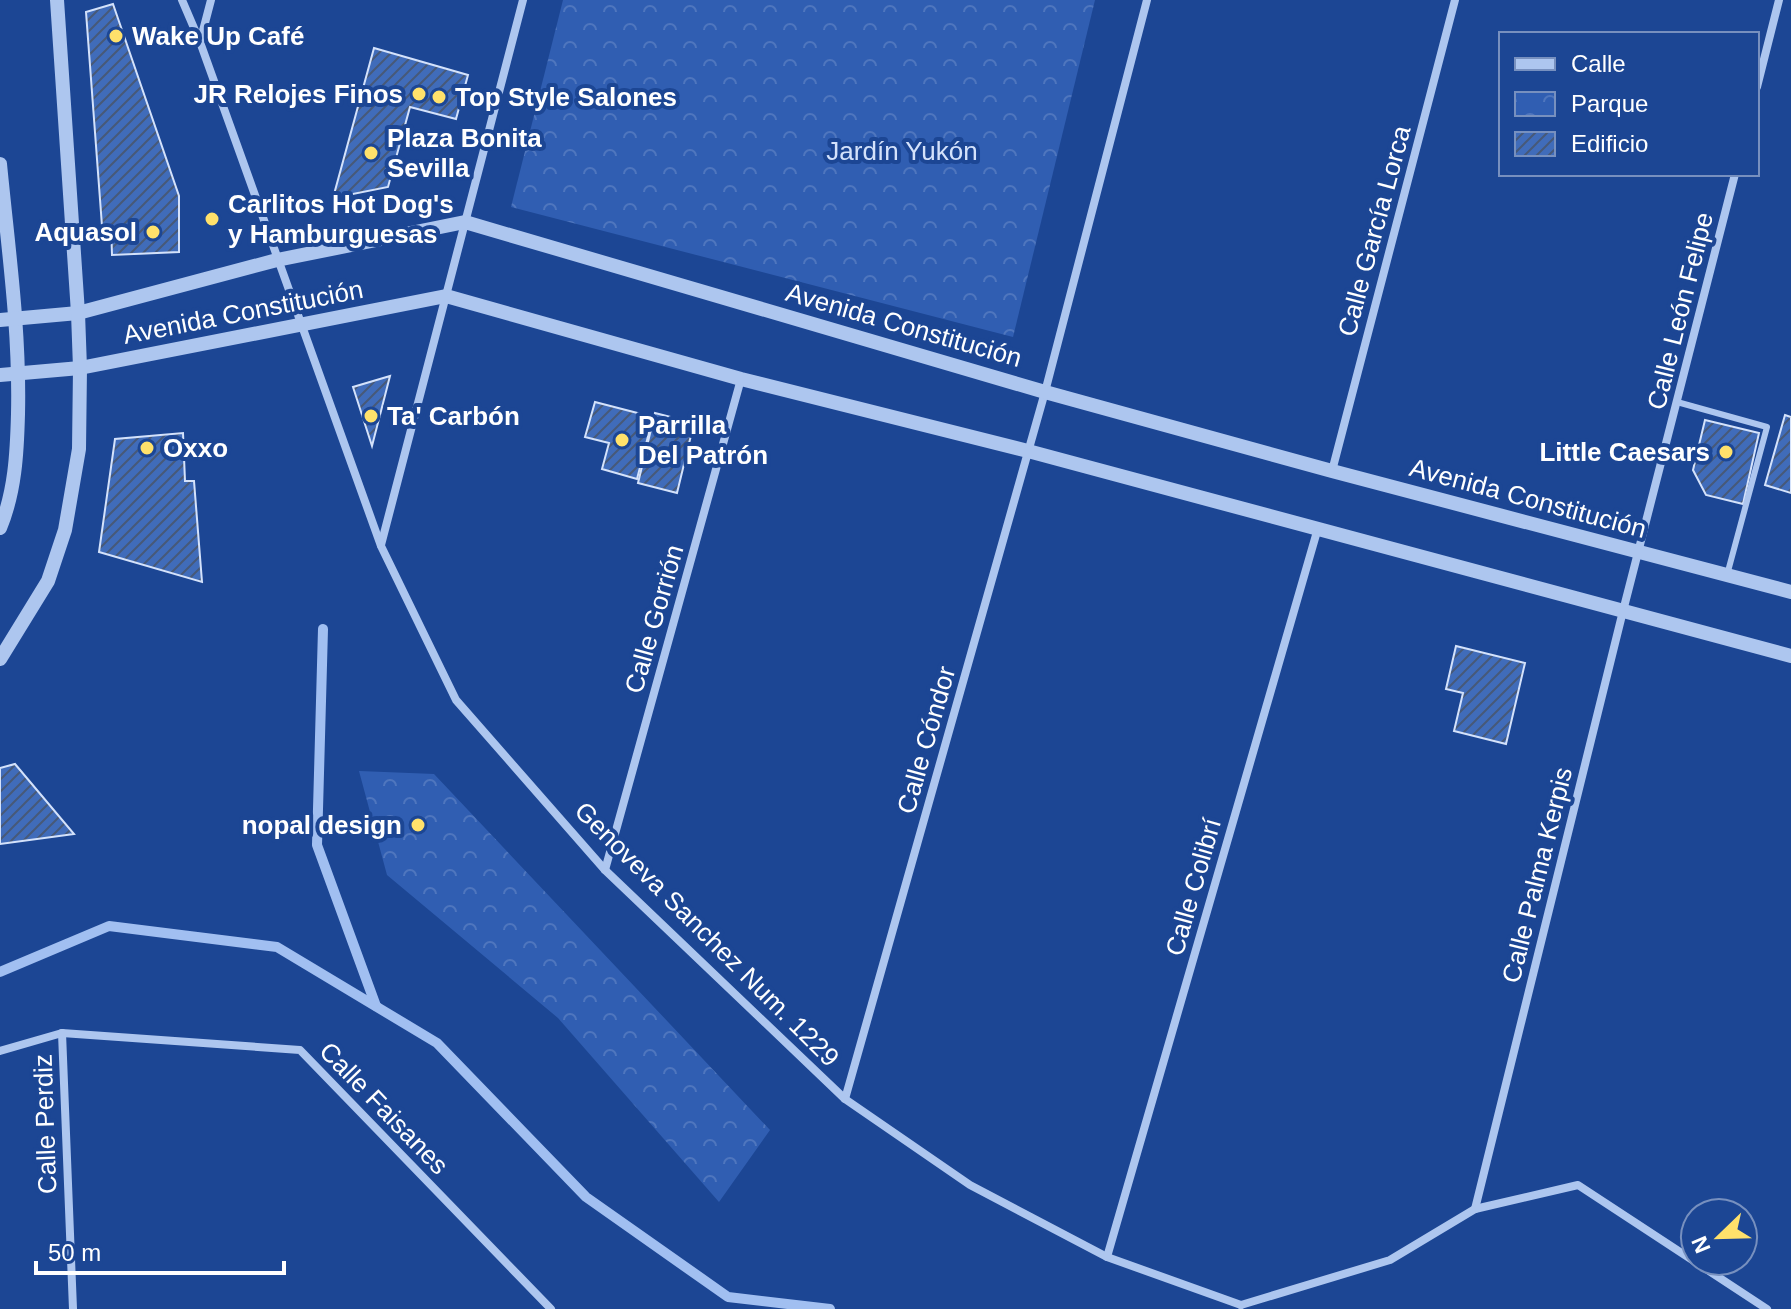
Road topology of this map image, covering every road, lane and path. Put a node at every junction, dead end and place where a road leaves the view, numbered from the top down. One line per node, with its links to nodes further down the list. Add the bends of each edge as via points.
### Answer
1 (57, 0): 15 (street)
2 (182, 0): 8 (street, Genoveva Sanchez Num. 1229)
3 (211, 0): 8 (street)
4 (523, 0): 12 (street)
5 (1147, 0): 23 (street, Calle Cóndor)
6 (1455, 0): 26 (street, Calle García Lorca)
7 (1779, 0): 9 (street)
8 (200, 42): 13 (street, Genoveva Sanchez Num. 1229)
9 (1759, 79)
10 (0, 164): 16 (street)
11 (1734, 176): 24 (street, Calle León Felipe)
12 (465, 222): 13 (street, Avenida Constitución); 14 (street); 23 (street, Avenida Constitución)
13 (277, 260): 15 (street, Avenida Constitución); 18 (street, Genoveva Sanchez Num. 1229)
14 (446, 296): 18 (street, Avenida Constitución); 22 (street, Avenida Constitución); 29 (street)
15 (78, 313): 16 (street, Avenida Constitución); 19 (street)
16 (16, 319): 17 (street, Avenida Constitución); 20 (street)
17 (0, 320)
18 (302, 325): 19 (street, Avenida Constitución); 29 (street, Genoveva Sanchez Num. 1229)
19 (80, 368): 20 (street, Avenida Constitución); 35 (street, via 79,449 65,530 48,581)
20 (19, 374): 21 (street, Avenida Constitución); 27 (street, via 17,460)
21 (0, 375)
22 (741, 379): 25 (street, Avenida Constitución); 36 (street, Calle Gorrión)
23 (1045, 392): 25 (street, Calle Cóndor); 26 (street, Avenida Constitución)
24 (1677, 402): 30 (street, Calle León Felipe); 31 (lane, via 1767,427)
25 (1028, 451): 28 (street, Avenida Constitución); 39 (street, Calle Cóndor)
26 (1332, 471): 30 (street, Avenida Constitución)
27 (0, 528)
28 (1318, 528): 33 (street, Avenida Constitución); 41 (street, Calle Colibrí)
29 (381, 546): 36 (street, Genoveva Sanchez Num. 1229, via 456,700)
30 (1639, 552): 31 (street, Avenida Constitución); 33 (street, Calle Palma Kerpis)
31 (1727, 575): 32 (street, Avenida Constitución)
32 (1791, 592)
33 (1623, 611): 34 (street, Avenida Constitución); 40 (street, Calle Palma Kerpis)
34 (1791, 656)
35 (0, 659)
36 (605, 870): 39 (street, Genoveva Sanchez Num. 1229)
37 (62, 1033): 38 (street, Calle Faisanes); 44 (street, Calle Perdiz); 45 (street, Calle Faisanes, via 300,1050)
38 (0, 1051)
39 (845, 1099): 41 (street, Genoveva Sanchez Num. 1229, via 970,1185)
40 (1475, 1209): 42 (street, via 1390,1260); 46 (street, via 1578,1185)
41 (1107, 1257): 43 (street, Genoveva Sanchez Num. 1229)
42 (1264, 1304): 43 (street)
43 (1242, 1307)
44 (73, 1309)
45 (551, 1309)
46 (1767, 1309)

